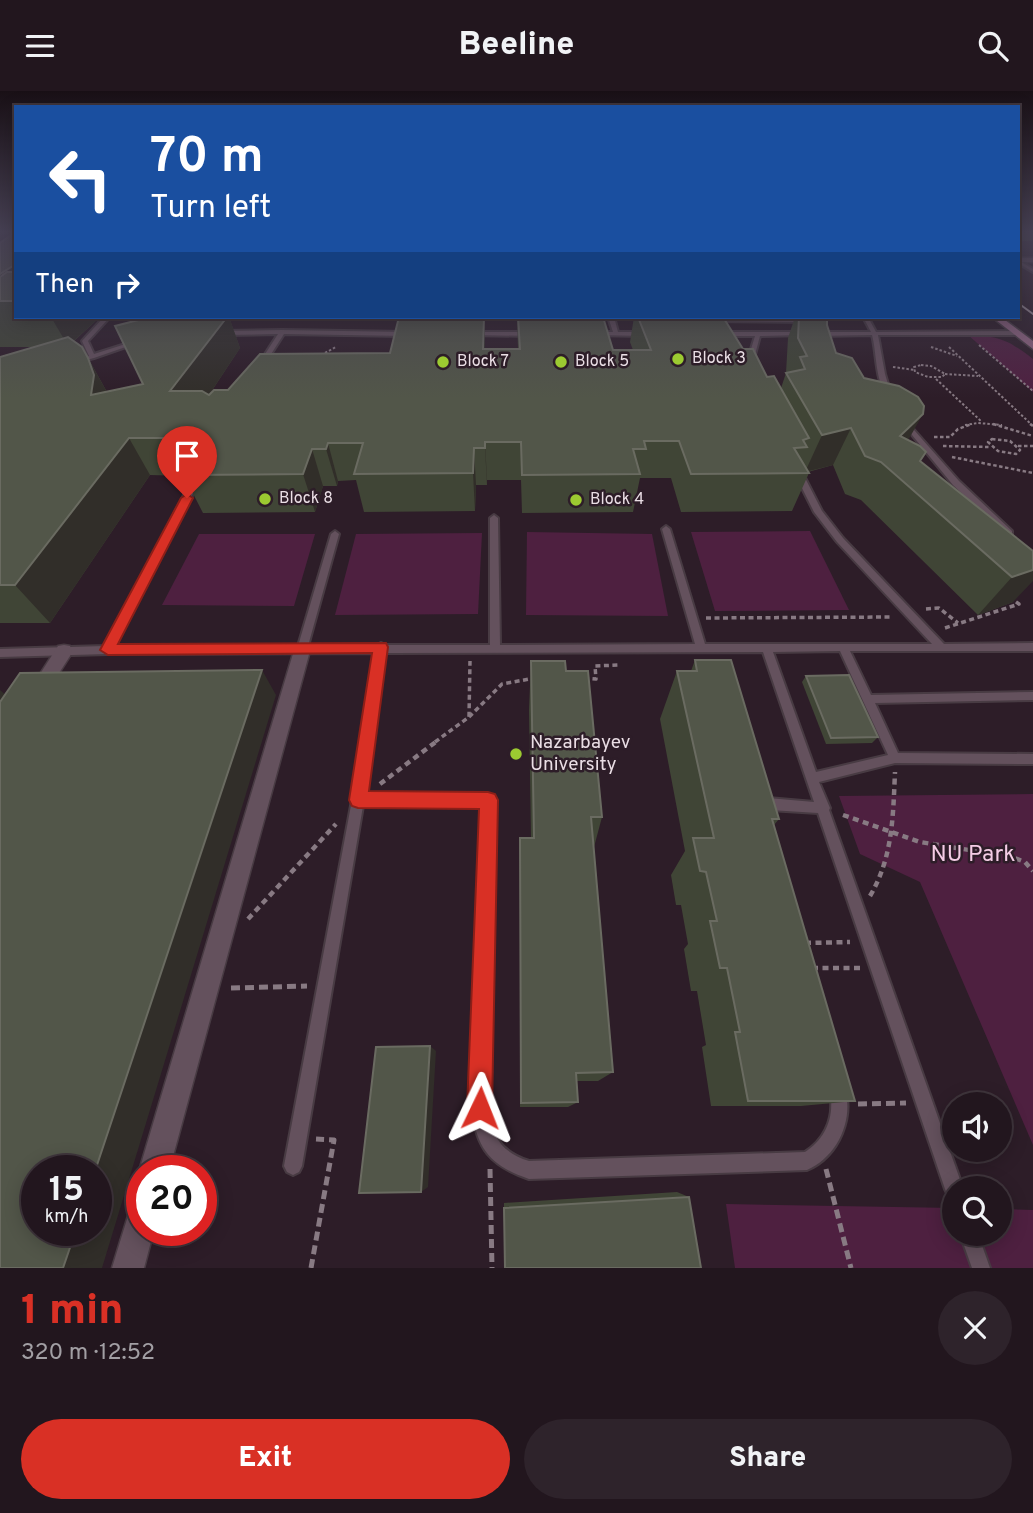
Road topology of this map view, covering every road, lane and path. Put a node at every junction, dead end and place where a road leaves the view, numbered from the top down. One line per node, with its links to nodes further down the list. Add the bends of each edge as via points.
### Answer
1 (105, 319): 27 (lane, via 85,341)
2 (611, 319): 19 (lane)
3 (866, 319): 10 (lane)
4 (999, 319): 13 (main road)
5 (704, 320): 6 (lane)
6 (820, 320)
7 (825, 327): 23 (lane)
8 (219, 333): 9 (lane)
9 (282, 333): 14 (lane); 33 (lane)
10 (876, 333): 11 (lane); 23 (lane); 31 (lane)
11 (935, 333): 12 (lane); 28 (path)
12 (967, 333): 13 (lane); 38 (path)
13 (1017, 333): 25 (main road)
14 (358, 334): 15 (lane); 29 (path)
15 (419, 334)
16 (456, 334): 17 (lane)
17 (536, 334)
18 (589, 334): 19 (lane)
19 (615, 334): 20 (lane)
20 (657, 334)
21 (710, 334): 22 (lane)
22 (758, 334): 23 (lane); 34 (lane)
23 (830, 334)
24 (145, 340): 27 (lane)
25 (1033, 346)
26 (926, 347): 28 (path)
27 (92, 357): 30 (lane)
28 (959, 357): 36 (path)
29 (313, 360)
30 (69, 365)
31 (879, 366): 32 (path); 39 (lane)
32 (915, 370): 35 (path, via 920,365 931,366); 37 (path)
33 (257, 372)
34 (748, 372)
35 (945, 374): 36 (path); 37 (path)
36 (981, 376): 42 (path)
37 (936, 378): 41 (path)
38 (1033, 391)
39 (893, 402)
40 (900, 414): 43 (lane)
41 (983, 423): 43 (path, via 955,429 950,437); 44 (path)
42 (1033, 426)
43 (915, 436): 45 (lane)
44 (1033, 436)
45 (923, 445): 48 (path); 49 (lane)
46 (1017, 446): 47 (path); 48 (path, via 992,439); 48 (path, via 1016,454)
47 (1033, 446)
48 (990, 447)
49 (933, 456): 51 (path, via 967,457 1014,473); 56 (lane)
50 (794, 465): 59 (lane, via 818,512 840,540)
51 (1032, 474)
52 (198, 476): 71 (lane)
53 (494, 518): 65 (lane)
54 (666, 529): 58 (lane)
55 (335, 534): 63 (lane)
56 (1015, 539)
57 (1010, 597): 61 (path, via 1019,604)
58 (693, 618): 59 (path); 66 (lane)
59 (915, 618): 69 (lane)
60 (932, 618): 61 (path, via 925,613 927,607 942,608)
61 (958, 623): 62 (path, via 947,630)
62 (941, 626)
63 (303, 647): 64 (lane); 71 (lane); 95 (street)
64 (380, 647): 65 (lane); 84 (lane)
65 (495, 647): 66 (lane)
66 (701, 647): 67 (lane)
67 (766, 647): 68 (lane); 83 (lane)
68 (843, 647): 69 (lane); 78 (lane)
69 (941, 647): 70 (lane)
70 (1033, 647)
71 (108, 650): 72 (lane)
72 (64, 651): 73 (lane); 79 (street)
73 (0, 653)
74 (622, 665): 76 (path, via 595,666 596,679)
75 (541, 678): 80 (path, via 498,684)
76 (580, 678)
77 (1033, 696): 78 (lane)
78 (868, 699): 81 (lane)
79 (28, 707)
80 (469, 717)
81 (895, 758): 82 (lane); 83 (lane); 87 (path)
82 (1033, 759)
83 (813, 778): 85 (lane)
84 (358, 800): 94 (lane); 100 (lane, via 488,800 480,1108 481,1128)
85 (824, 808): 86 (lane, via 768,804 761,810); 87 (path); 89 (lane)
86 (764, 823)
87 (893, 834): 88 (path, via 1012,857); 89 (path, via 883,877)
88 (1033, 871)
89 (859, 912): 90 (lane)
90 (866, 942): 91 (path); 93 (lane)
91 (796, 943)
92 (803, 968): 93 (path)
93 (875, 968): 97 (lane)
94 (325, 985): 95 (path); 99 (lane)
95 (204, 989): 102 (street)
96 (835, 1079): 98 (lane)
97 (922, 1103): 98 (path); 104 (lane)
98 (842, 1104): 101 (lane, via 836,1130)
99 (298, 1138): 103 (lane); 108 (path, via 334,1140)
100 (489, 1143): 101 (lane, via 509,1164 529,1170 807,1161); 109 (path)
101 (821, 1153): 110 (path)
102 (158, 1155)
103 (293, 1166)
104 (949, 1176)
105 (134, 1246): 107 (street)
106 (973, 1246): 111 (lane)
107 (128, 1268)
108 (311, 1268)
109 (492, 1268)
110 (851, 1268)
111 (981, 1268)

